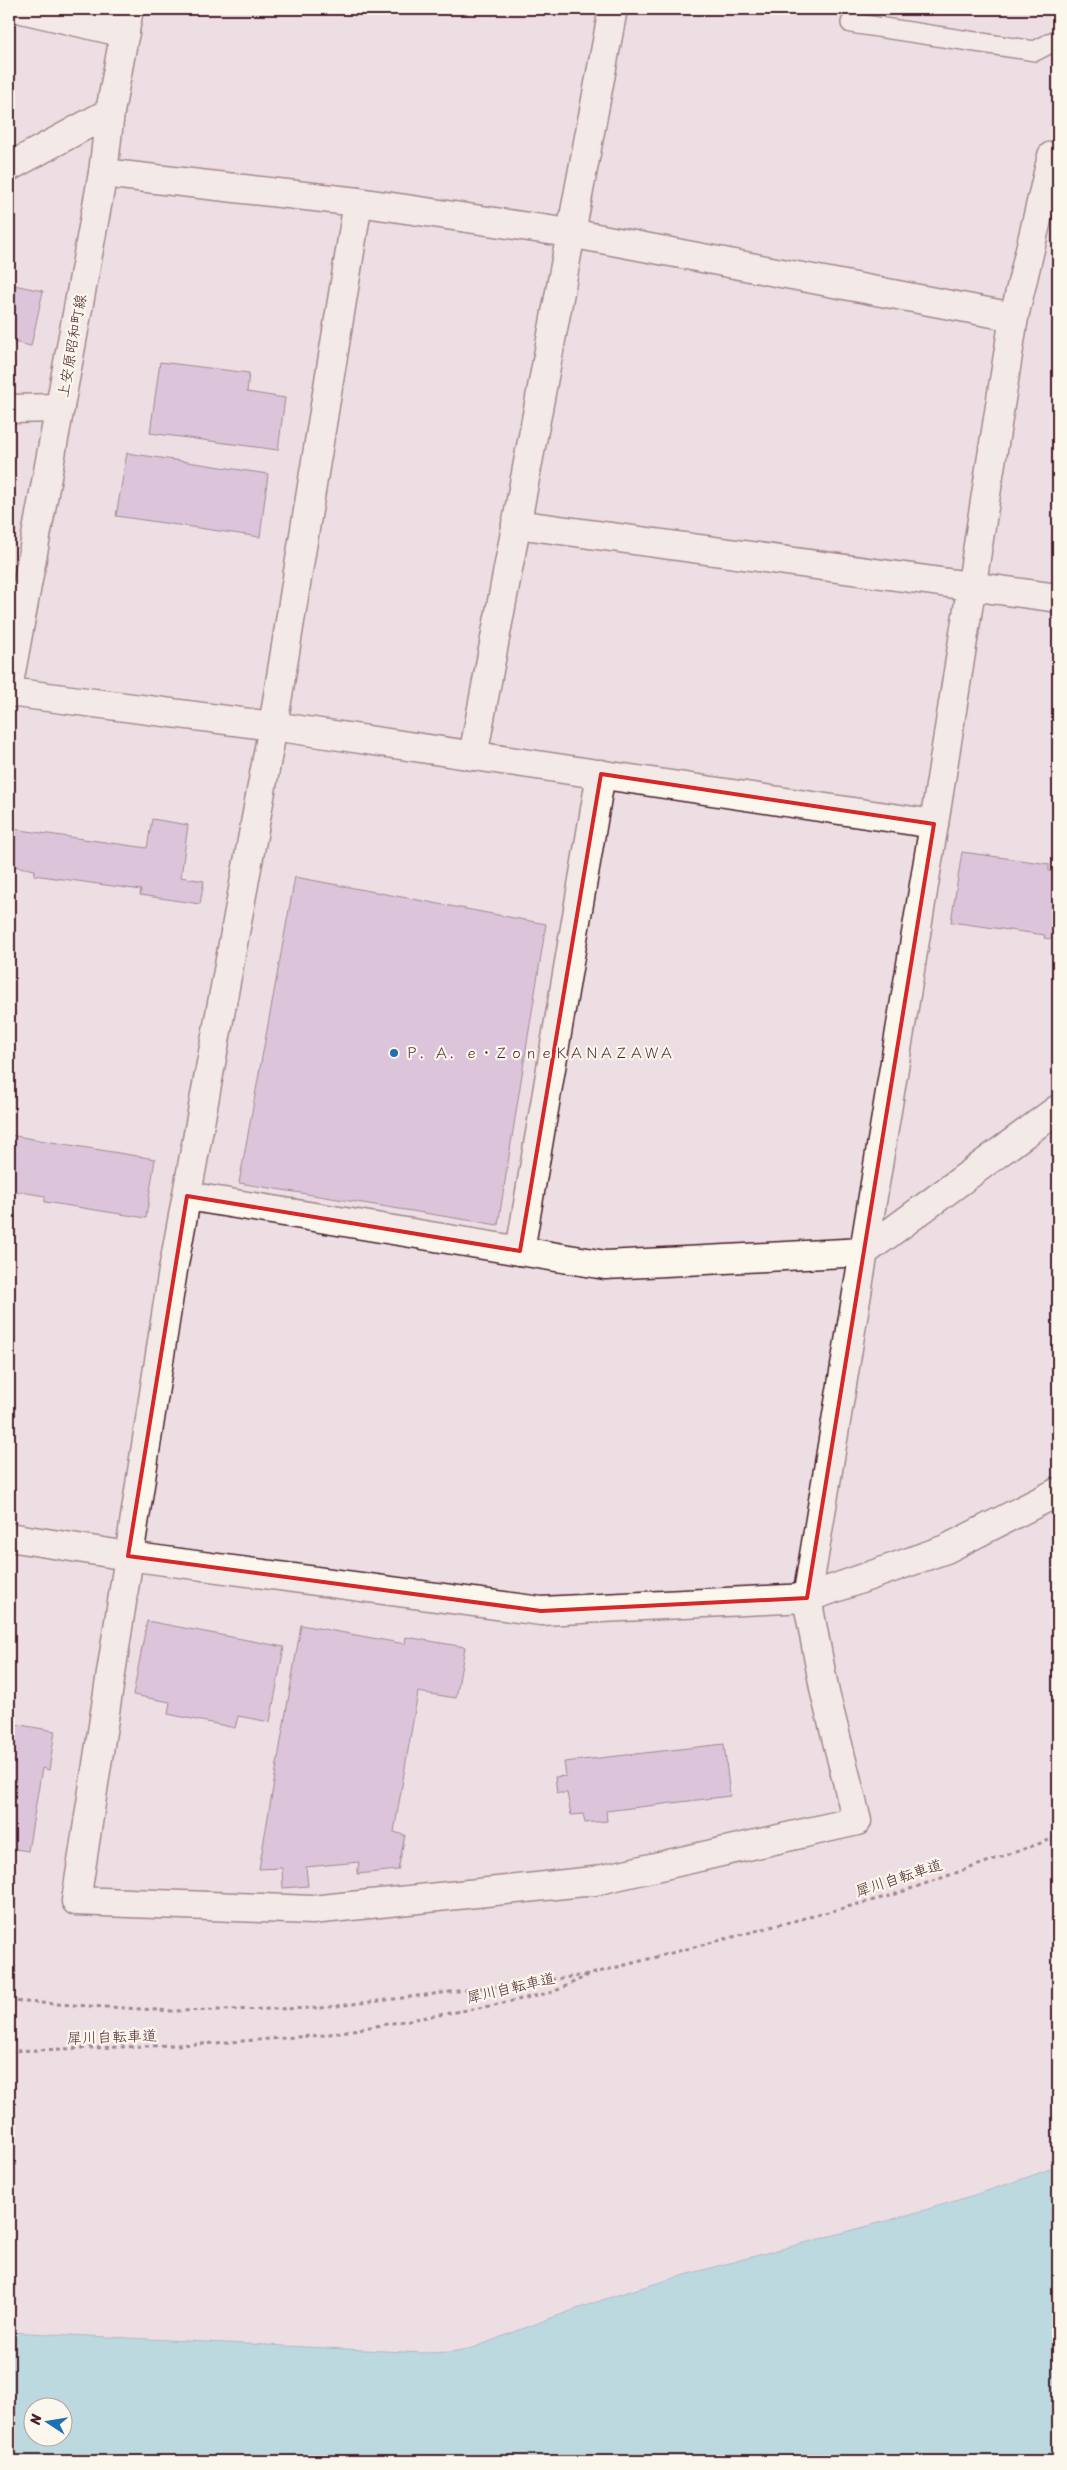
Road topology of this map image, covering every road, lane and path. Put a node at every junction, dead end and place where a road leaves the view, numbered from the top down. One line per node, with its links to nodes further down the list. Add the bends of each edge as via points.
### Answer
1 (22, 9): 3 (street)
2 (613, 9): 11 (street)
3 (127, 21): 6 (street, 上安原昭和町線)
4 (851, 23): 5 (lane, via 1035,51)
5 (1058, 39)
6 (110, 112): 8 (street); 9 (street, 上安原昭和町線)
7 (1058, 157): 12 (street, via 1052,156)
8 (9, 167)
9 (103, 173): 10 (street); 13 (street, 上安原昭和町線)
10 (358, 202): 11 (street); 20 (street)
11 (570, 233): 12 (street); 15 (street)
12 (1014, 317): 16 (street)
13 (60, 408): 14 (street); 18 (street, 上安原昭和町線)
14 (9, 409)
15 (516, 524): 16 (street); 21 (street)
16 (971, 588): 17 (street); 23 (street)
17 (1058, 598)
18 (9, 683)
19 (9, 692): 20 (street)
20 (273, 726): 21 (street); 25 (street)
21 (473, 756): 22 (street)
22 (601, 774): 23 (street); 26 (street)
23 (934, 824): 27 (street)
24 (1058, 1109): 27 (street)
25 (187, 1196): 26 (street); 30 (street)
26 (520, 1251): 27 (street, via 605,1265)
27 (864, 1252): 31 (street)
28 (1058, 1492): 31 (street, via 946,1549)
29 (9, 1537): 30 (street)
30 (128, 1556): 31 (street, via 541,1611); 31 (street, via 76,1901 312,1910 594,1881 857,1821 825,1693)
31 (807, 1598)
32 (1058, 1836): 33 (path, 犀川自転車道, via 892,1894)
33 (590, 1974): 34 (path, via 322,2008 172,2011); 35 (path, 犀川自転車道, via 553,1992 324,2035 202,2044)
34 (9, 2001)
35 (9, 2051)

